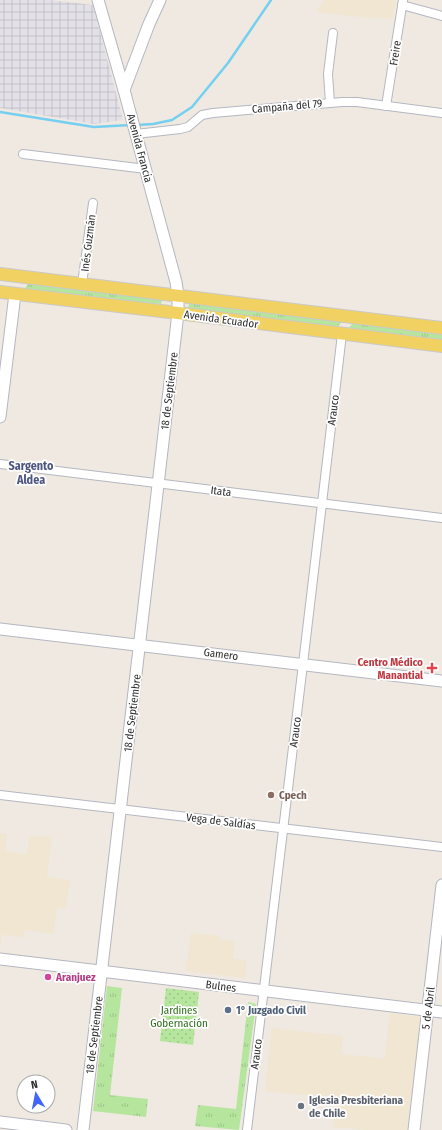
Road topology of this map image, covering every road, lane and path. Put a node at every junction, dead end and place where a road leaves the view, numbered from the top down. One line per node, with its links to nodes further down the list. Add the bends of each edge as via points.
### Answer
1 (98, 0): 6 (street, Avenida Francia)
2 (160, 0): 6 (street)
3 (403, 2): 4 (street); 8 (street, Freire)
4 (442, 16)
5 (333, 34): 7 (street, via 328,74)
6 (124, 90): 10 (street, Avenida Francia)
7 (330, 103): 8 (street, Campaña del 79, via 349,101); 10 (street, Campaña del 79, via 213,113 202,115 188,127 180,129)
8 (386, 106): 9 (street, Campaña del 79)
9 (442, 113)
10 (135, 129): 12 (street, Avenida Francia)
11 (23, 154): 12 (street)
12 (146, 169): 19 (street, Avenida Francia)
13 (93, 203): 16 (street, Inés Guzmán)
14 (0, 274): 15 (main road, Avenida Ecuador)
15 (32, 278): 16 (main road, Avenida Ecuador); 18 (main road)
16 (82, 284): 19 (main road, Avenida Ecuador)
17 (0, 292): 18 (main road, Avenida Ecuador)
18 (15, 294): 20 (main road, Avenida Ecuador); 25 (street)
19 (178, 296): 20 (street, 18 de Septiembre); 21 (main road, Avenida Ecuador)
20 (178, 313): 23 (main road, Avenida Ecuador); 27 (street, 18 de Septiembre)
21 (362, 318): 22 (main road, Avenida Ecuador); 23 (main road, via 347,325)
22 (442, 328)
23 (342, 334): 24 (main road, Avenida Ecuador); 28 (street, Arauco)
24 (442, 346)
25 (0, 417)
26 (0, 464): 27 (street, Itata)
27 (158, 484): 28 (street, Itata); 31 (street, 18 de Septiembre)
28 (322, 504): 29 (street, Itata); 32 (street, Arauco)
29 (442, 518)
30 (0, 629): 31 (street, Gamero)
31 (140, 644): 32 (street, Gamero); 35 (street, 18 de Septiembre)
32 (303, 664): 33 (street, Gamero); 36 (street, Arauco)
33 (442, 681)
34 (0, 795): 35 (street, Vega de Saldías)
35 (121, 809): 36 (street, Vega de Saldías); 40 (street, 18 de Septiembre)
36 (283, 828): 37 (street, Vega de Saldías); 41 (street, Arauco)
37 (442, 847)
38 (442, 885): 42 (street, 5 de Abril)
39 (0, 959): 40 (street, Bulnes)
40 (102, 971): 41 (street, Bulnes); 46 (street, 18 de Septiembre)
41 (264, 991): 42 (street, Bulnes); 47 (street, Arauco)
42 (427, 1010): 43 (street, Bulnes); 48 (street, 5 de Abril)
43 (442, 1012)
44 (0, 1122): 45 (street)
45 (66, 1130)
46 (83, 1130)
47 (247, 1130)
48 (414, 1130)

